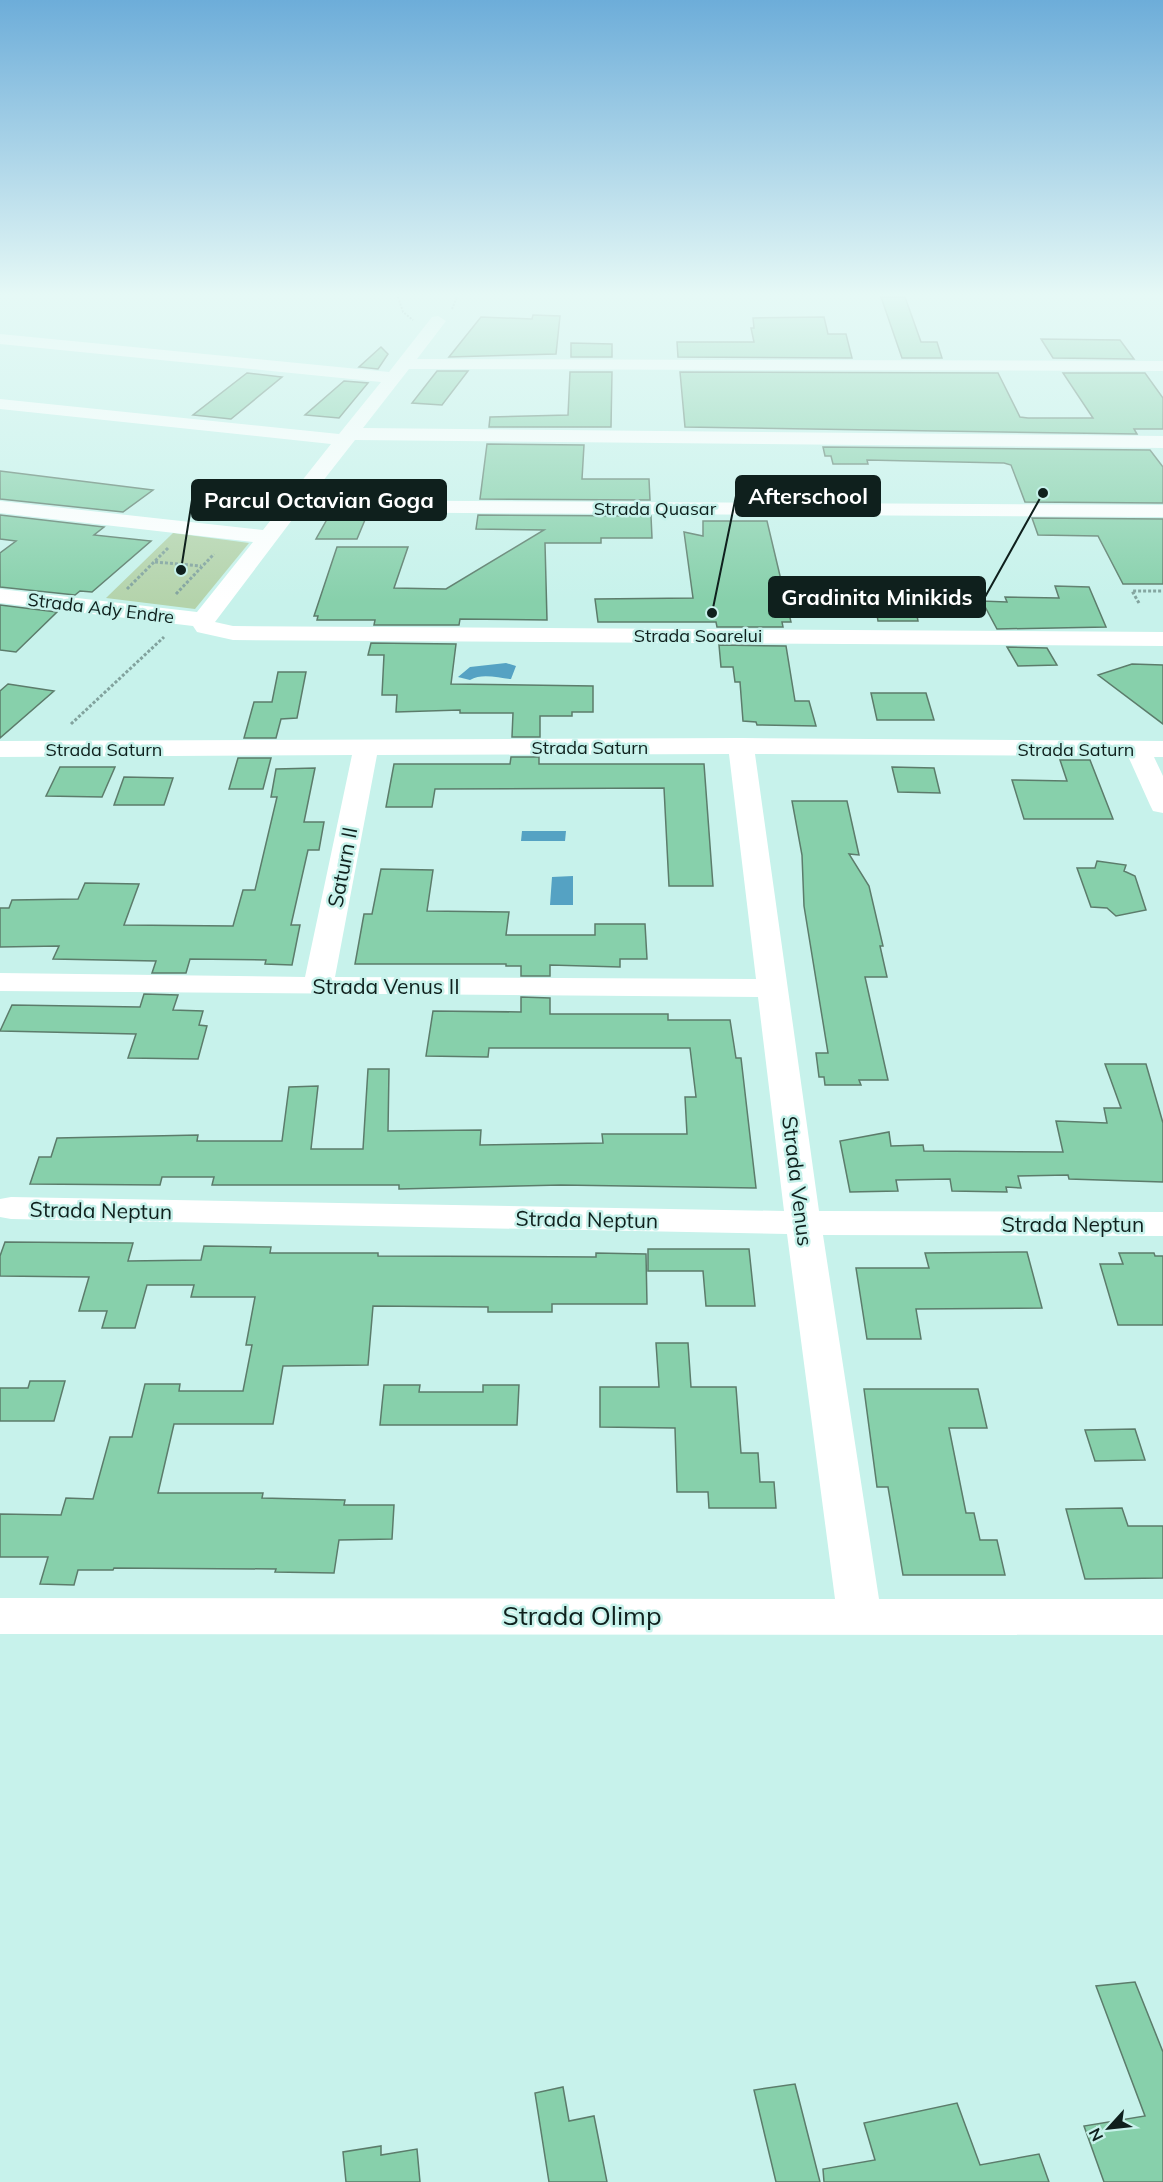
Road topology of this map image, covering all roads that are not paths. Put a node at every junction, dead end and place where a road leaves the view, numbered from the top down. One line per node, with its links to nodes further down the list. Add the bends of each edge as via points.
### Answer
1 (376, 399): 3 (street)
2 (0, 404): 3 (street)
3 (346, 437): 4 (street); 5 (street)
4 (1163, 442)
5 (292, 506): 7 (street, Strada Quasar); 8 (street)
6 (0, 507): 8 (street)
7 (1163, 510)
8 (268, 537): 10 (street)
9 (0, 596): 10 (street, Strada Ady Endre)
10 (204, 624): 11 (street, Strada Ady Endre)
11 (233, 633): 12 (street, Strada Soarelui)
12 (1163, 639)
13 (741, 746): 14 (street, Strada Saturn); 15 (street, Strada Saturn); 20 (street, Strada Venus)
14 (366, 748): 16 (street, Strada Saturn, via 44,749); 19 (street, Saturn II)
15 (1150, 749): 17 (street)
16 (5, 755)
17 (1163, 805)
18 (0, 982): 19 (street, Strada Venus II)
19 (318, 986): 20 (street, Strada Venus II)
20 (773, 987): 22 (street, Strada Venus)
21 (10, 1208): 22 (street, Strada Neptun)
22 (803, 1224): 23 (street, Strada Neptun); 24 (street, Strada Venus)
23 (1163, 1224)
24 (859, 1615): 25 (street, Strada Olimp); 26 (street, Strada Olimp)
25 (0, 1616)
26 (1163, 1617)

